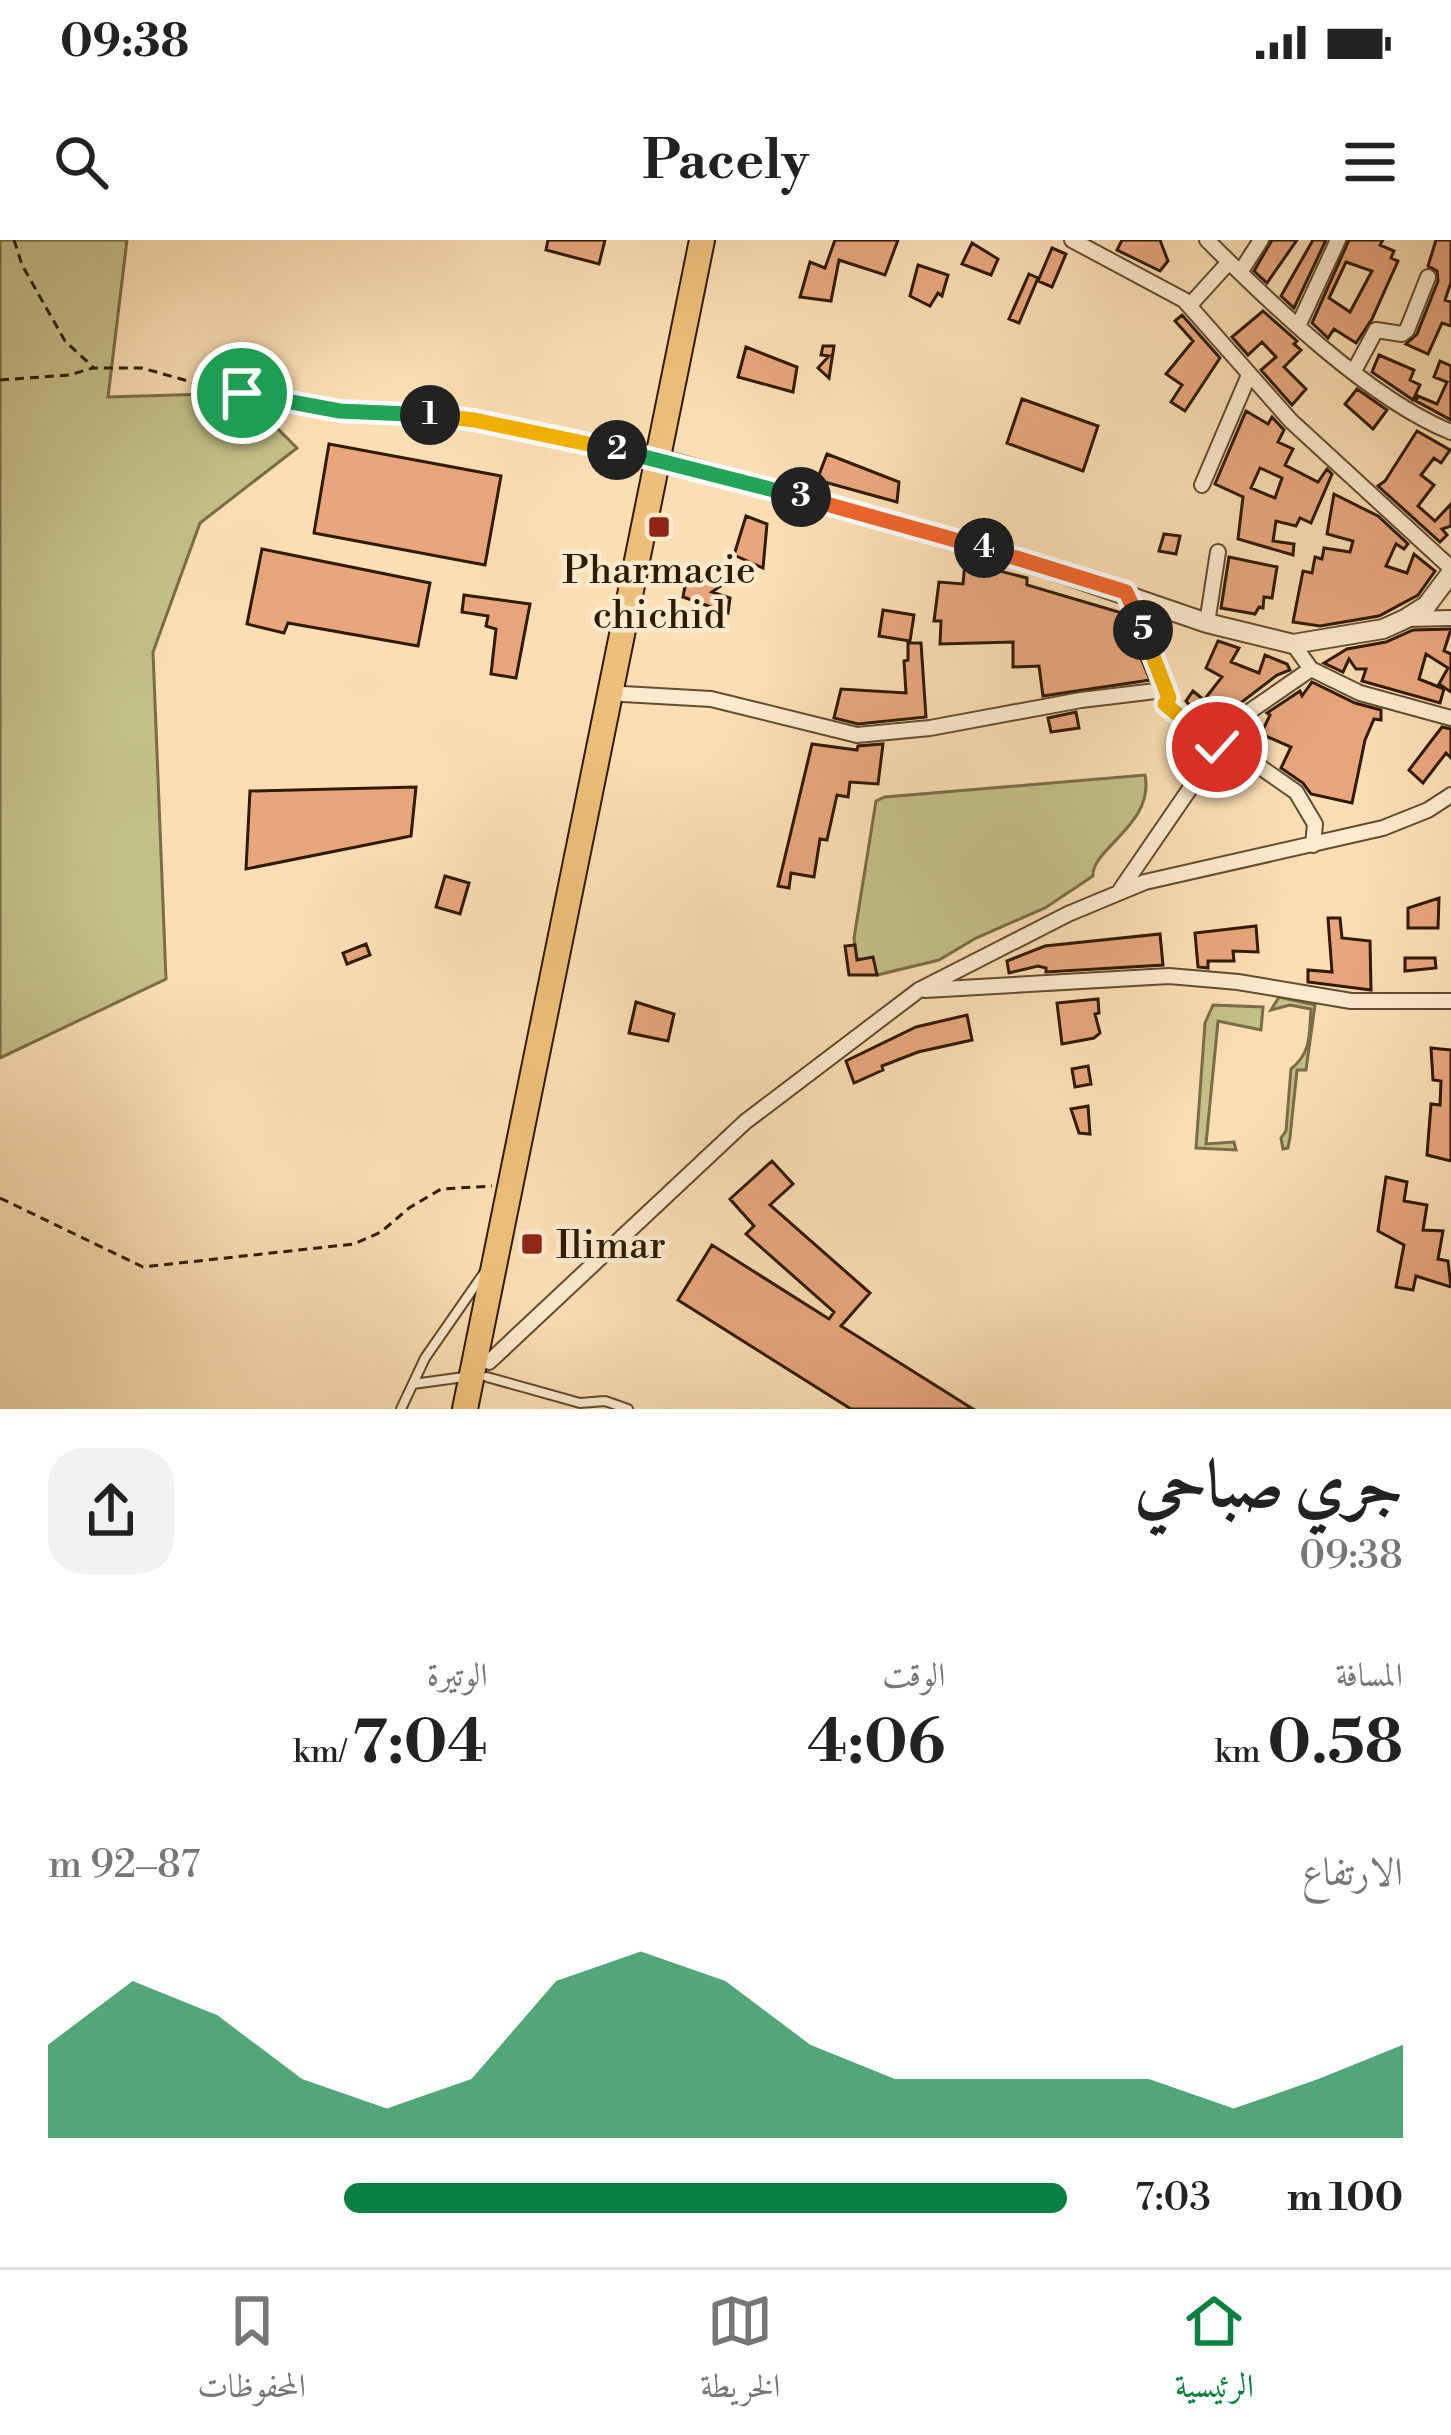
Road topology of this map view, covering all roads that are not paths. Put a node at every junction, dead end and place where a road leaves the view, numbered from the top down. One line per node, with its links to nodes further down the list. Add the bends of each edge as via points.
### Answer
1 (702, 240): 15 (highway)
2 (716, 240): 15 (highway)
3 (1072, 240): 9 (street)
4 (1207, 240): 7 (street)
5 (1261, 240): 7 (street)
6 (1338, 240): 10 (street)
7 (1228, 256): 9 (street); 10 (street)
8 (1428, 278): 11 (street, via 1407,330 1376,330)
9 (1190, 305): 12 (street)
10 (1299, 324): 11 (street)
11 (1354, 370): 14 (street)
12 (1249, 375): 16 (street); 18 (street)
13 (326, 408): 15 (lane, via 474,420)
14 (1451, 432)
15 (664, 460): 19 (street); 26 (highway); 34 (highway)
16 (1202, 485)
17 (1218, 552): 22 (street)
18 (1451, 570): 21 (street)
19 (1126, 592): 22 (street); 25 (street)
20 (1451, 618): 21 (street)
21 (1406, 620): 23 (street)
22 (1207, 623): 23 (street)
23 (1293, 644): 24 (street)
24 (1311, 669): 27 (street, via 1360,693); 28 (street, via 1237,720)
25 (1165, 690): 26 (street, via 856,735 711,699); 28 (street, via 1168,710)
26 (623, 694): 35 (highway)
27 (1451, 718)
28 (1217, 747): 30 (street, via 1295,792 1315,824); 31 (street)
29 (1451, 795): 30 (street, via 1383,828)
30 (1312, 845): 31 (street)
31 (1120, 892): 32 (street)
32 (919, 990): 33 (street, via 1169,976 1351,1001); 35 (street, via 745,1122)
33 (1451, 1001)
34 (497, 1258): 35 (highway); 36 (lane)
35 (483, 1372): 36 (lane); 38 (highway); 39 (highway); 40 (lane)
36 (412, 1384): 37 (lane)
37 (401, 1409)
38 (465, 1409)
39 (481, 1409)
40 (628, 1409)

